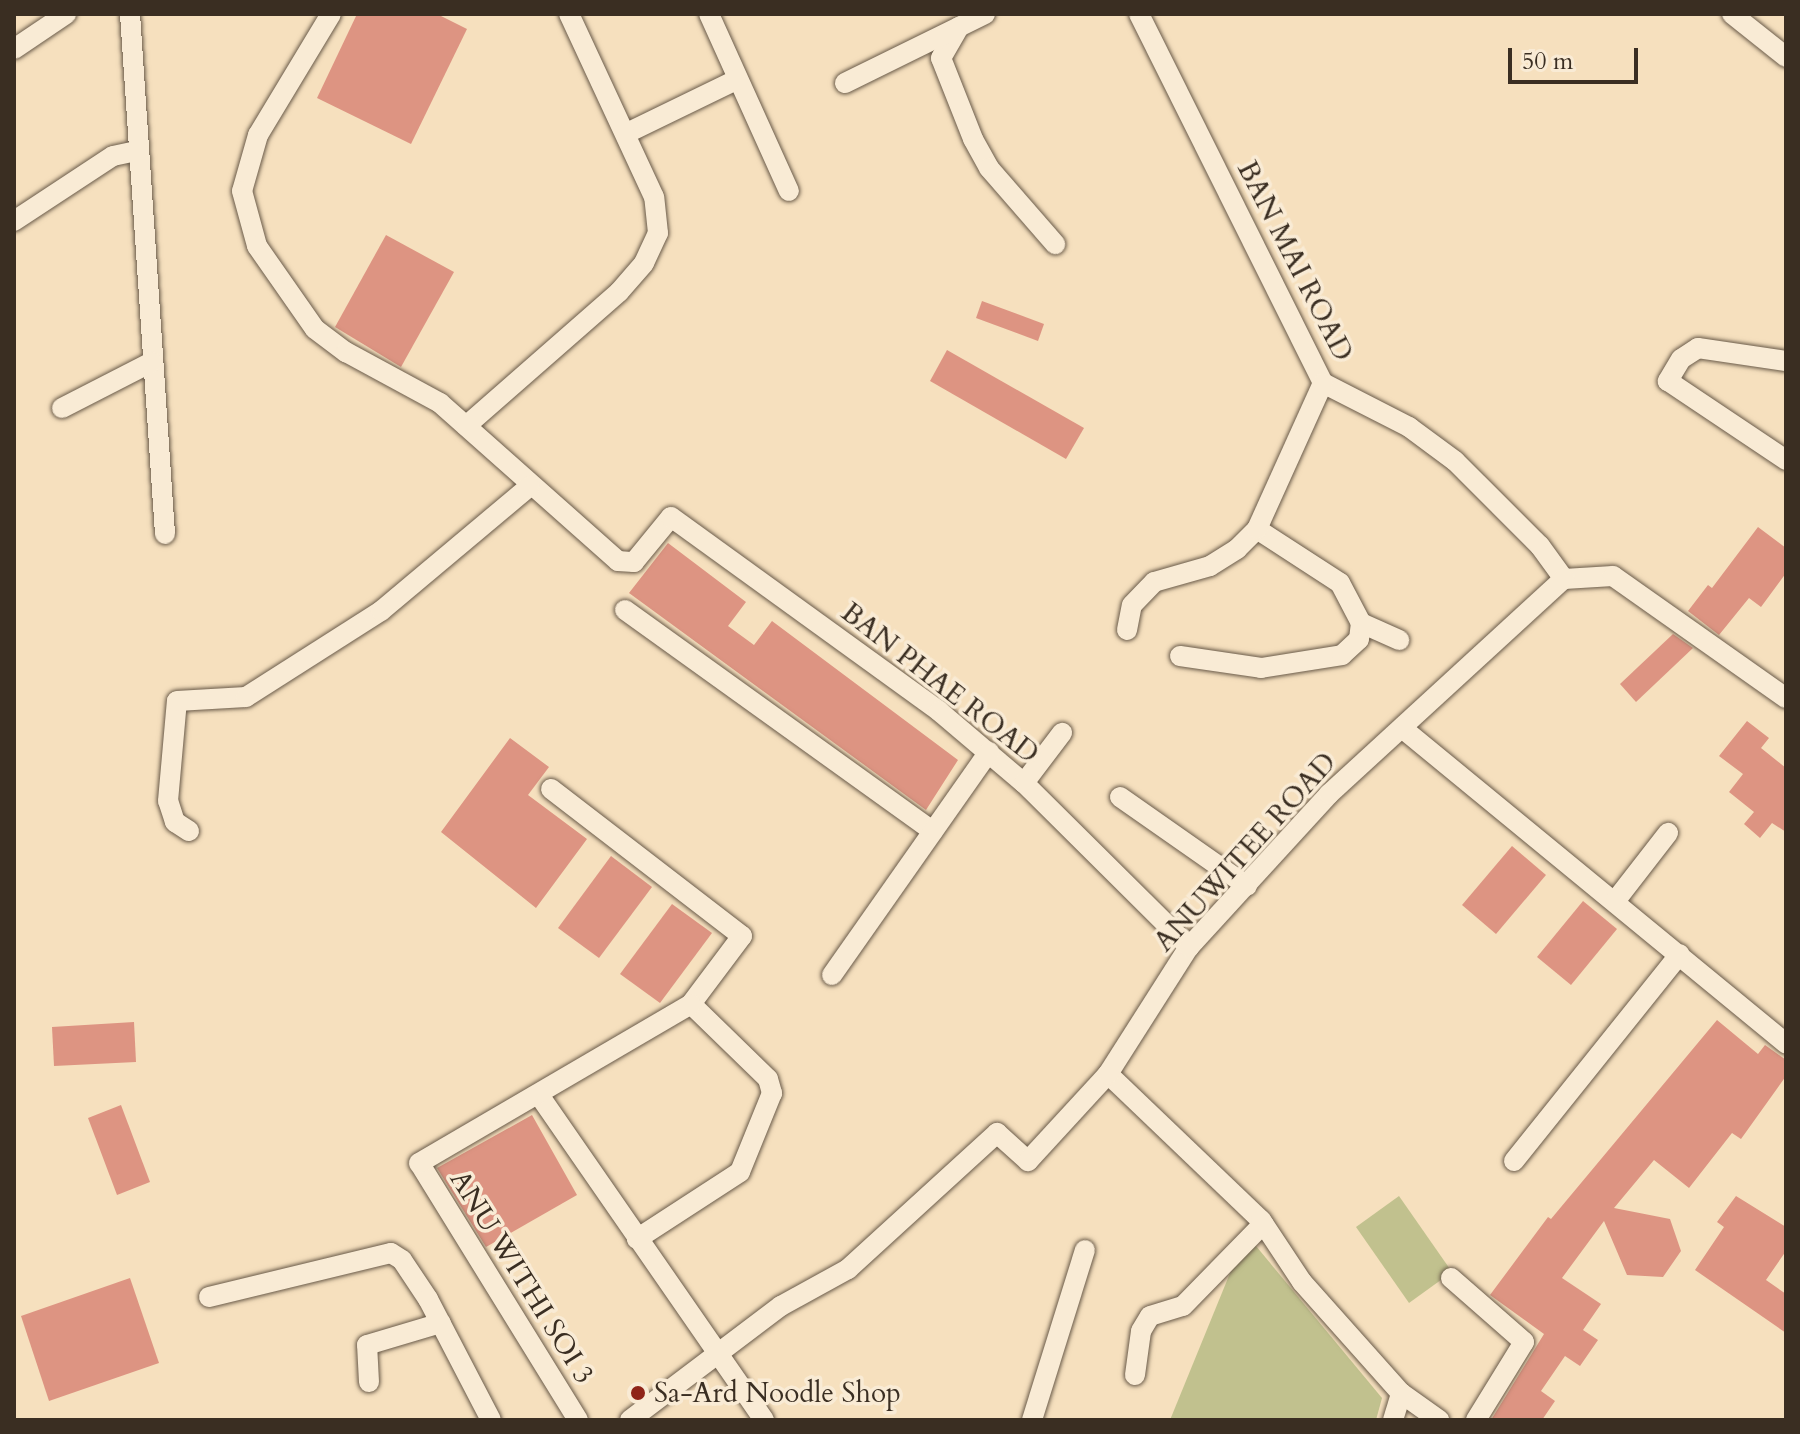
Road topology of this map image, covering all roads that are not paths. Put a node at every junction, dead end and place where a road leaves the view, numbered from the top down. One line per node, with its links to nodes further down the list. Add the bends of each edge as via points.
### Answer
1 (66, 14): 10 (street)
2 (130, 14): 15 (street)
3 (331, 14): 23 (street, via 258,135 242,191 257,246 315,329 440,403)
4 (569, 14): 14 (street)
5 (709, 14): 12 (street)
6 (985, 14): 9 (street)
7 (1139, 14): 21 (street, BAN MAI ROAD)
8 (1732, 14): 11 (street)
9 (959, 27): 13 (street); 18 (street, via 941,58 973,139 989,168)
10 (14, 49)
11 (1786, 57)
12 (738, 79): 14 (street); 16 (street)
13 (845, 83)
14 (627, 133): 23 (street, via 654,197 658,233 644,263 619,292)
15 (137, 151): 17 (street, via 113,156); 20 (street)
16 (789, 191)
17 (14, 221)
18 (1055, 244)
19 (1786, 361): 24 (street, via 1698,348 1681,359 1668,381)
20 (152, 362): 22 (street); 27 (street)
21 (1323, 383): 26 (street); 28 (street, BAN MAI ROAD, via 1409,427 1455,461 1540,546)
22 (62, 408)
23 (466, 426): 25 (street)
24 (1786, 460)
25 (530, 486): 37 (street, BAN PHAE ROAD, via 618,561 634,562 671,517); 41 (street, via 381,611 246,697 180,700 175,706 168,801 175,822)
26 (1257, 529): 30 (street, via 1340,583); 31 (street, via 1210,566 1147,588 1132,605)
27 (165, 534)
28 (1564, 579): 34 (street, via 1613,576); 35 (street, ANUWITEE ROAD, via 1510,623)
29 (625, 610): 42 (street)
30 (1361, 623): 32 (street); 33 (street, via 1359,639 1342,655 1261,668)
31 (1127, 630)
32 (1399, 640)
33 (1180, 656)
34 (1786, 698)
35 (1402, 728): 44 (street, ANUWITEE ROAD, via 1329,794); 45 (street)
36 (1062, 733): 38 (street)
37 (989, 752): 38 (street, BAN PHAE ROAD); 42 (street)
38 (1024, 783): 46 (street, BAN PHAE ROAD)
39 (551, 789): 49 (street, via 742,936)
40 (1120, 797): 44 (street)
41 (189, 831)
42 (933, 831): 48 (street)
43 (1668, 833): 45 (street)
44 (1247, 886): 46 (street, ANUWITEE ROAD)
45 (1616, 900): 47 (street)
46 (1189, 947): 51 (street, ANUWITEE ROAD)
47 (1680, 954): 50 (street); 53 (street)
48 (832, 975)
49 (691, 1004): 52 (street); 55 (street, via 768,1079 772,1093 740,1172)
50 (1786, 1043)
51 (1108, 1074): 54 (street); 60 (street, ANUWITEE ROAD, via 1028,1161 997,1133 848,1269 781,1306)
52 (539, 1095): 55 (street); 65 (street, ANU WITHI SOI 3, via 419,1163)
53 (1514, 1161)
54 (1263, 1224): 61 (street, via 1183,1306 1150,1316 1141,1331); 63 (street, via 1302,1282)
55 (637, 1239): 60 (street)
56 (1085, 1250): 68 (street)
57 (1451, 1278): 71 (street, via 1524,1342)
58 (209, 1297): 59 (street, via 391,1253 402,1260)
59 (441, 1323): 62 (street, via 367,1345); 64 (street)
60 (719, 1357): 66 (street); 67 (street)
61 (1135, 1375)
62 (369, 1382)
63 (1401, 1393): 69 (street); 70 (street)
64 (491, 1420)
65 (578, 1420)
66 (630, 1420)
67 (764, 1420)
68 (1032, 1420)
69 (1393, 1420)
70 (1439, 1420)
71 (1476, 1420)

